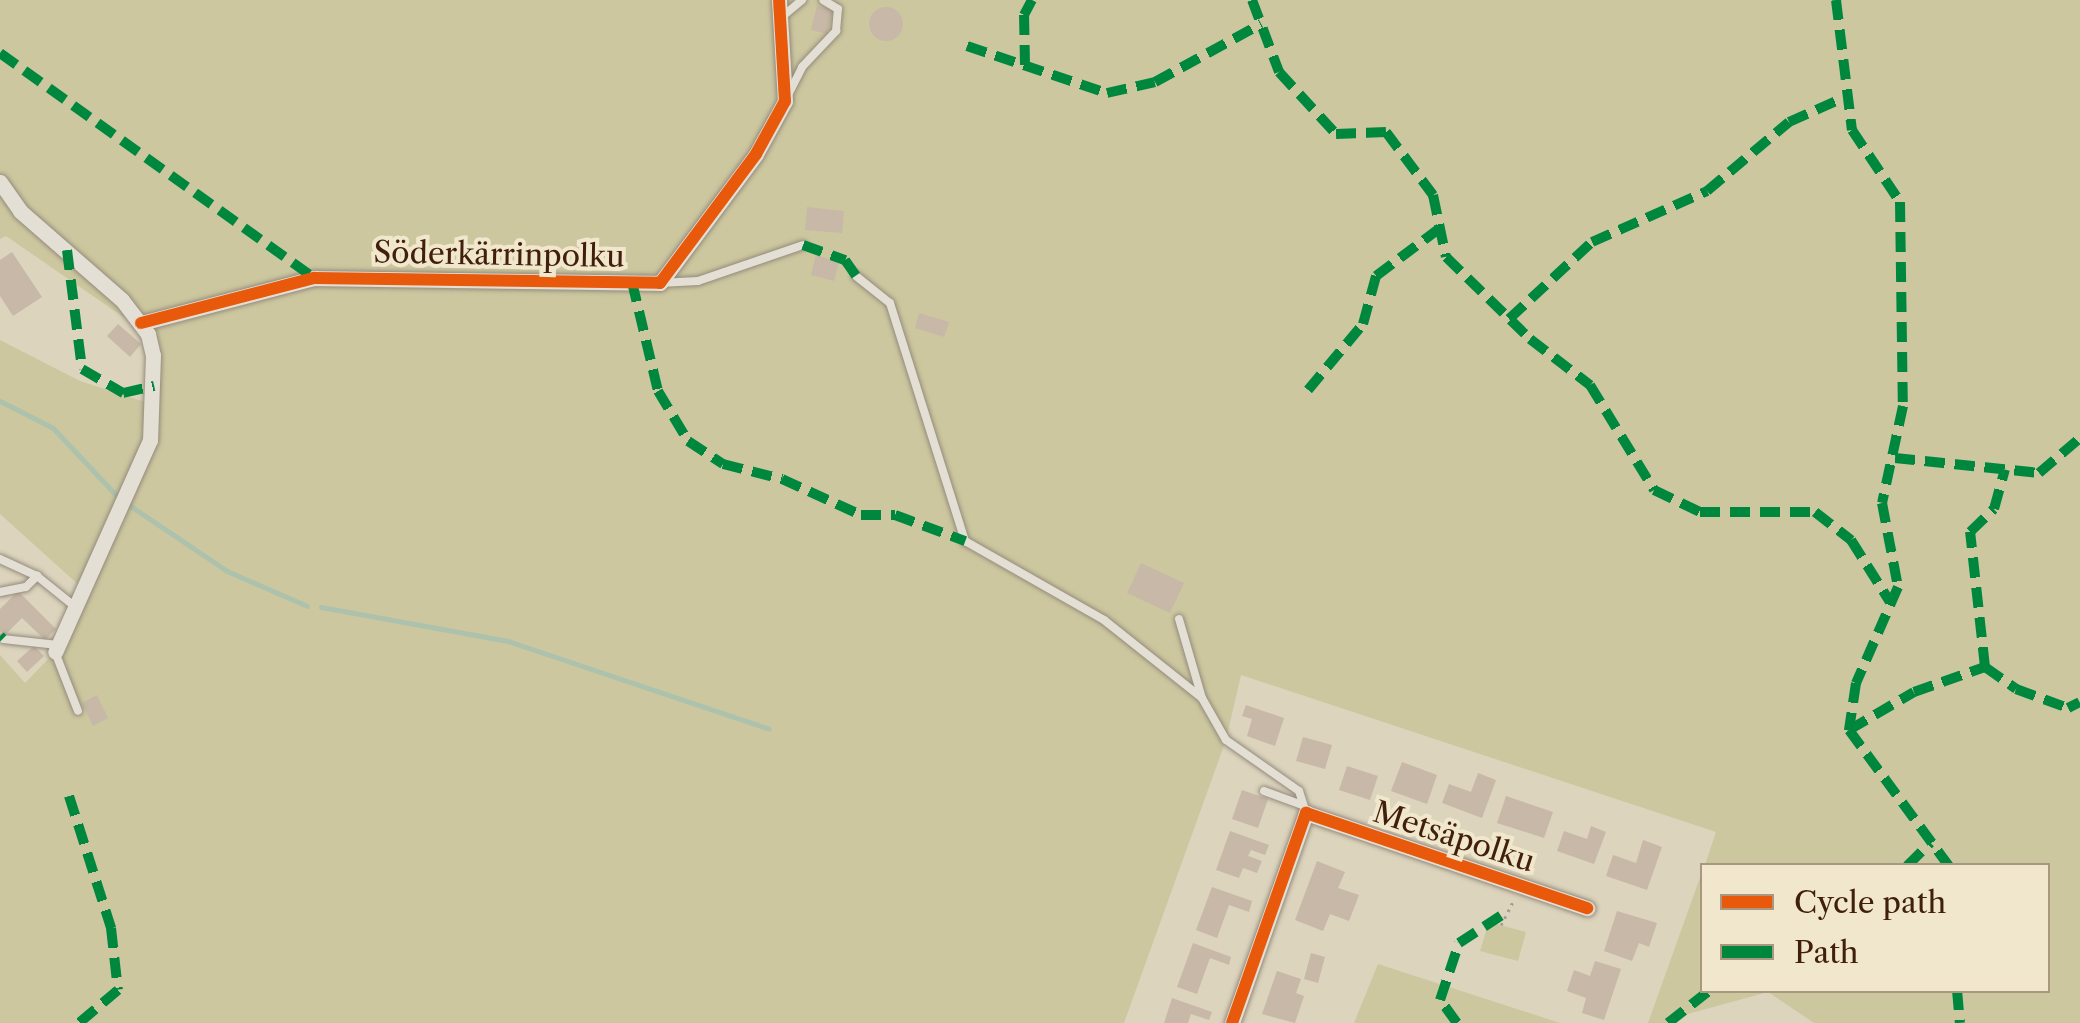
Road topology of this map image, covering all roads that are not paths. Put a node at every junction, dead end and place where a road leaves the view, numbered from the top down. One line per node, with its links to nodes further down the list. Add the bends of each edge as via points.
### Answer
1 (779, 0): 4 (street)
2 (802, 0): 4 (lane)
3 (822, 0): 5 (lane, via 838,9 836,32 802,67)
4 (780, 20): 5 (street)
5 (785, 101): 9 (street, Söderkärrinpolku, via 756,154)
6 (0, 182): 10 (street, via 20,211)
7 (803, 245): 9 (lane, via 698,281)
8 (856, 276): 18 (lane, via 890,303 965,541 1104,620)
9 (660, 283): 10 (street, Söderkärrinpolku, via 314,278)
10 (142, 323): 14 (street, via 155,371 150,440)
11 (0, 559): 12 (lane)
12 (37, 576): 13 (lane, via 26,587); 14 (lane)
13 (0, 592)
14 (73, 605): 17 (street)
15 (1179, 618): 18 (lane)
16 (3, 639): 17 (lane)
17 (57, 648): 19 (lane)
18 (1202, 698): 21 (lane, via 1226,740 1299,791)
19 (78, 711)
20 (1264, 791): 21 (lane)
21 (1304, 809): 22 (street, Metsäpolku); 23 (street)
22 (1587, 908)
23 (1232, 1023)

